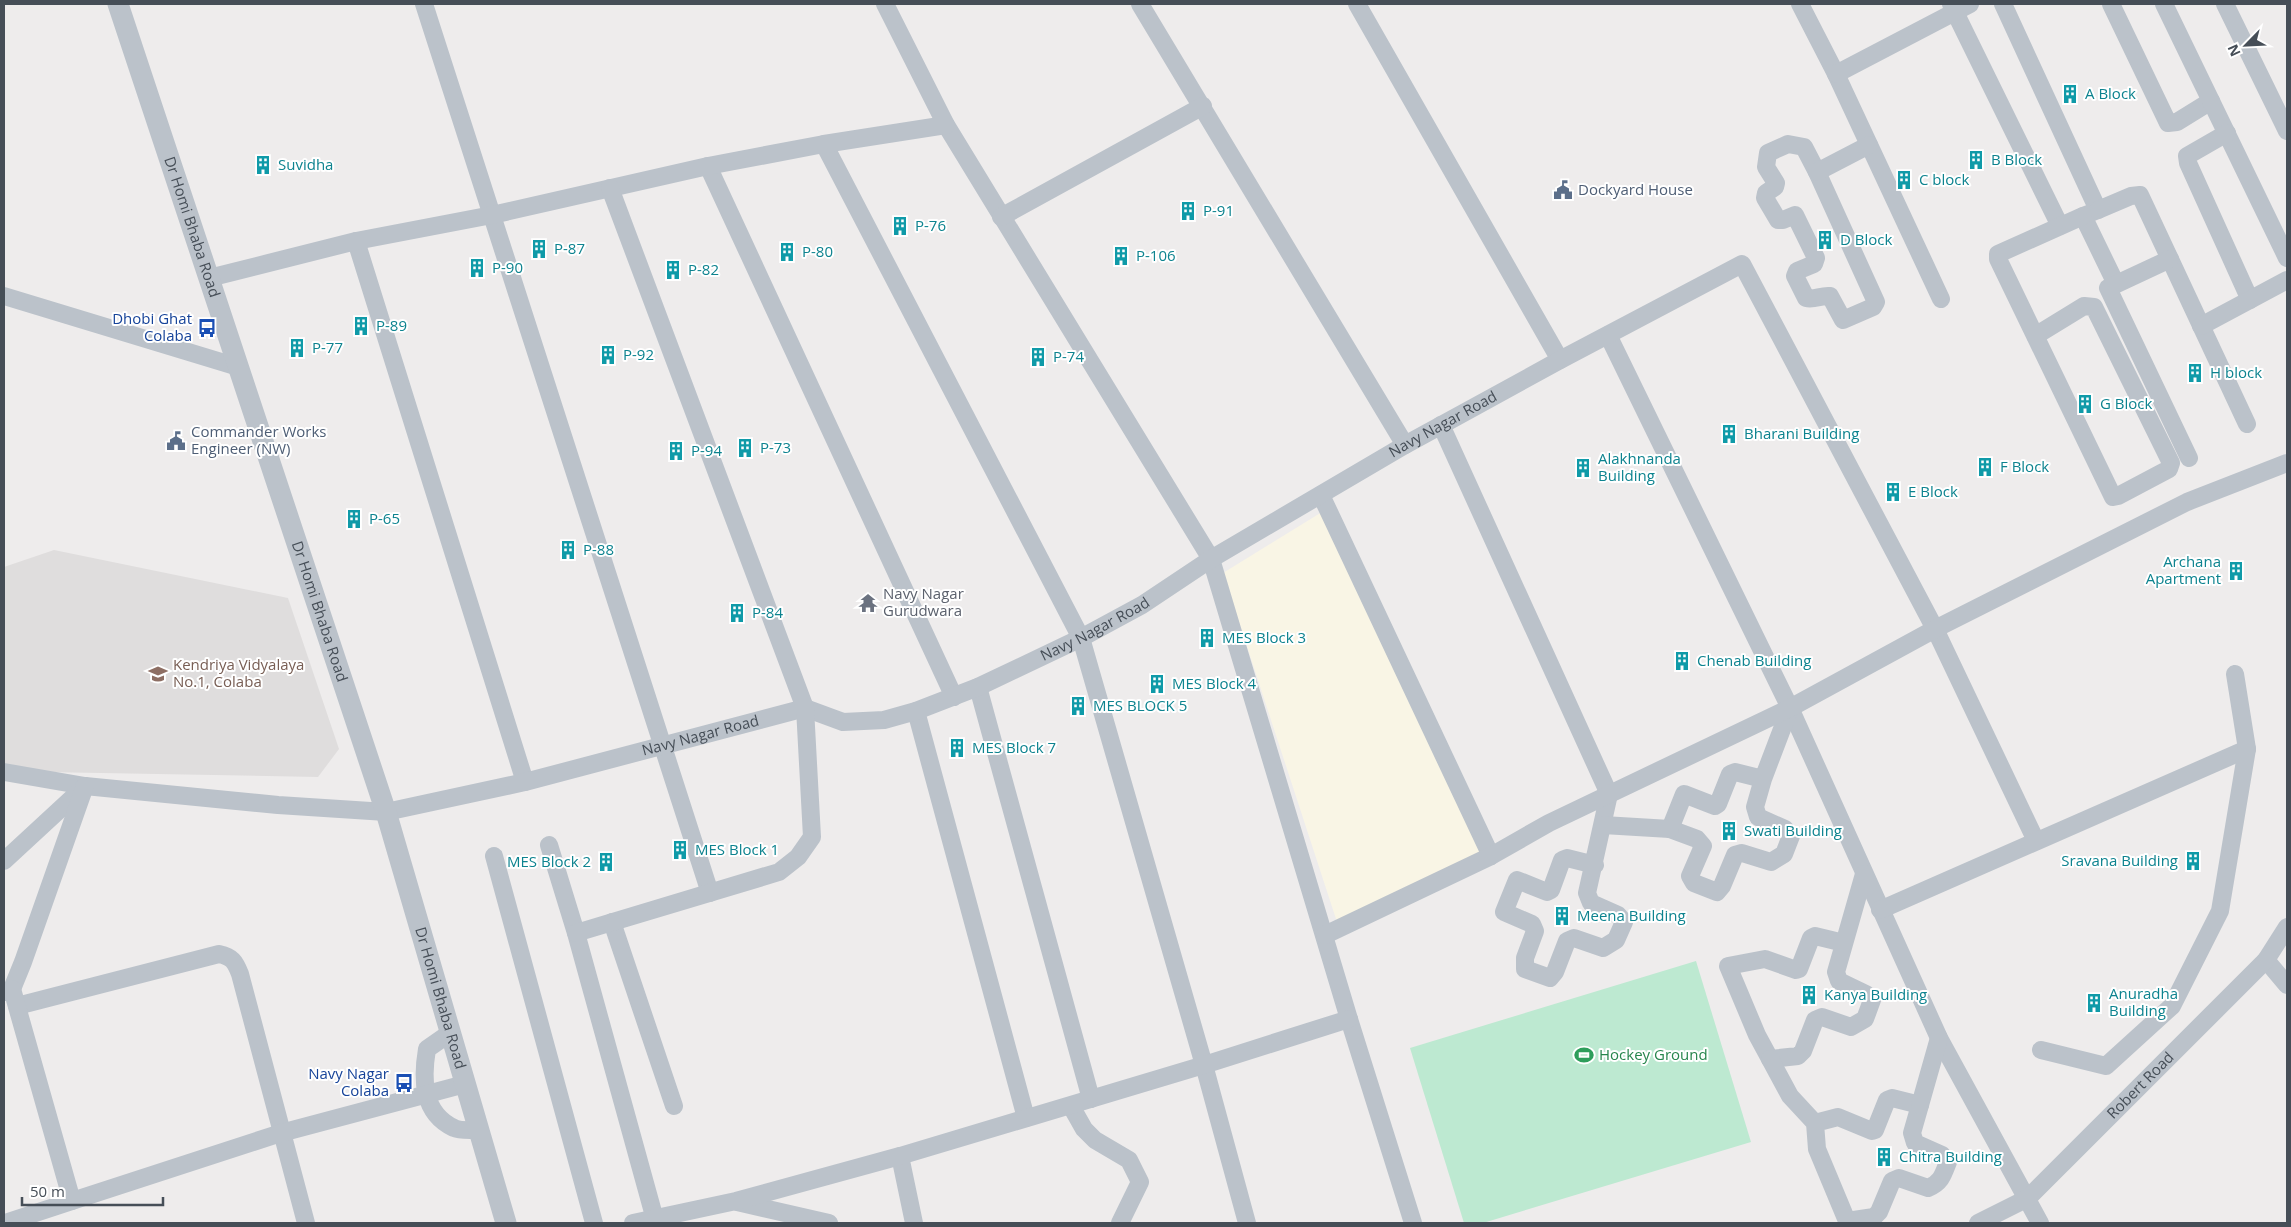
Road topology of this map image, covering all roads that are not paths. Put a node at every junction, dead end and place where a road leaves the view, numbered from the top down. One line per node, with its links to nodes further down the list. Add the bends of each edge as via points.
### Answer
1 (424, 4): 24 (street)
2 (885, 4): 15 (street)
3 (1140, 4): 14 (street)
4 (1357, 4): 39 (street)
5 (1800, 4): 12 (street)
6 (2003, 4): 23 (street)
7 (2111, 4): 13 (street, via 2168,123 2177,122)
8 (2164, 4): 13 (street)
9 (2225, 4): 16 (street)
10 (121, 5): 30 (street, Dr Homi Bhaba Road)
11 (1959, 6): 12 (street); 26 (street)
12 (1836, 74): 19 (street)
13 (2211, 101): 17 (street)
14 (1203, 106): 25 (street); 43 (street)
15 (946, 125): 18 (street); 25 (street)
16 (2287, 131)
17 (2227, 133): 28 (street); 35 (street, via 2188,156 2188,162)
18 (824, 144): 20 (street); 49 (street)
19 (1870, 145): 21 (street); 34 (street)
20 (708, 166): 22 (street); 52 (street)
21 (1817, 172): 21 (street, via 1804,147 1788,144 1768,153 1766,166 1776,184 1766,193 1766,198 1778,220 1795,215 1816,258 1814,264 1797,271 1796,276 1806,298 1813,300 1830,296 1843,320 1873,307 1876,302)
22 (610, 188): 24 (street); 53 (street)
23 (2091, 213): 26 (street); 29 (street, via 2140,195); 32 (street)
24 (492, 215): 27 (street); 56 (street)
25 (1001, 217): 47 (street)
26 (2060, 226): 38 (street, via 1998,254)
27 (356, 241): 30 (street); 60 (street)
28 (2287, 258)
29 (2170, 259): 32 (street); 36 (street)
30 (209, 278): 40 (street, Dr Homi Bhaba Road)
31 (2287, 280): 35 (street)
32 (2116, 284): 44 (street, via 2108,288)
33 (4, 296): 40 (street)
34 (1941, 299)
35 (2250, 300): 36 (street)
36 (2201, 326): 41 (street)
37 (1608, 336): 39 (street, Navy Nagar Road); 48 (street, Navy Nagar Road, via 1742,264); 54 (street)
38 (2035, 336): 38 (street, via 2084,306 2094,307 2171,463 2169,469 2113,497)
39 (1560, 360): 42 (street, Navy Nagar Road)
40 (238, 367): 63 (street, Dr Homi Bhaba Road)
41 (2247, 424)
42 (1441, 425): 43 (street, Navy Nagar Road); 62 (street)
43 (1405, 445): 46 (street, Navy Nagar Road)
44 (2189, 458)
45 (2287, 463): 48 (street, via 2187,502)
46 (1321, 495): 47 (street, Navy Nagar Road); 69 (street)
47 (1211, 559): 49 (street, Navy Nagar Road, via 1142,605); 78 (street)
48 (1934, 629): 54 (street); 66 (street)
49 (1081, 638): 51 (street, Navy Nagar Road); 88 (street)
50 (2235, 674): 57 (street)
51 (978, 687): 52 (street, Navy Nagar Road); 91 (street)
52 (954, 697): 55 (street, Navy Nagar Road)
53 (805, 708): 55 (street, Navy Nagar Road, via 843,722 884,720); 56 (street, Navy Nagar Road); 73 (street, via 812,837 798,857 779,872)
54 (1790, 708): 59 (street); 62 (street); 72 (street)
55 (916, 711): 95 (street)
56 (664, 745): 60 (street, Navy Nagar Road); 73 (street)
57 (2247, 749): 66 (street); 86 (street, via 2220,911 2172,1006 2106,1066)
58 (4, 772): 61 (street, Navy Nagar Road)
59 (1763, 779): 65 (street, via 1735,772 1730,774 1715,806 1684,794); 65 (street, via 1755,808 1758,817 1785,829 1791,836 1778,860 1771,862 1742,853 1735,855 1717,892 1694,883 1690,876 1703,846 1697,839)
60 (525, 782): 63 (street, Navy Nagar Road)
61 (85, 786): 63 (street, Navy Nagar Road); 70 (street); 82 (street)
62 (1610, 794): 64 (street); 69 (street)
63 (386, 812): 84 (street, Dr Homi Bhaba Road)
64 (1603, 825): 65 (street); 71 (street)
65 (1670, 829)
66 (2036, 841): 74 (street)
67 (549, 845): 77 (street)
68 (494, 856): 108 (street)
69 (1491, 856): 78 (street)
70 (4, 861)
71 (1595, 864): 71 (street, via 1587,894 1591,903 1618,915 1624,922 1616,940 1603,948 1574,938 1567,941 1550,978 1525,969 1525,958 1535,931 1532,924 1504,912 1517,880 1547,892 1551,890 1562,860 1567,858)
72 (1864, 874): 74 (street); 79 (street)
73 (710, 893): 75 (street)
74 (1880, 910): 85 (street)
75 (612, 922): 77 (street); 93 (street)
76 (2287, 927): 80 (street, Robert Road)
77 (576, 933): 103 (street)
78 (1325, 935): 83 (street)
79 (1844, 943): 87 (street, via 1836,972 1839,982 1872,1000 1865,1019 1852,1027 1822,1017 1816,1020 1798,1056); 87 (street, via 1816,936 1811,938 1796,970 1765,959 1728,966)
80 (2266, 960): 81 (street); 100 (street, Robert Road)
81 (2287, 985)
82 (11, 996): 98 (street, via 219,954 230,956 240,974); 101 (street)
83 (1349, 1019): 88 (street); 114 (street)
84 (450, 1033): 89 (street, Dr Homi Bhaba Road); 90 (street, via 427,1049 423,1070)
85 (1939, 1038): 92 (street); 100 (street)
86 (2041, 1050)
87 (1770, 1059): 96 (street, via 1790,1096)
88 (1204, 1066): 91 (street); 113 (street)
89 (464, 1084): 90 (street); 97 (street, Dr Homi Bhaba Road)
90 (426, 1096): 97 (street, via 436,1114 455,1129); 98 (street)
91 (1092, 1098): 94 (street)
92 (1920, 1105): 96 (street, via 1892,1098 1887,1100 1872,1132 1838,1117); 96 (street, via 1912,1133 1915,1143 1942,1155 1948,1162 1941,1180 1928,1188 1899,1178 1892,1181 1880,1212 1874,1218 1848,1221 1817,1149)
93 (674, 1106)
94 (1071, 1106): 95 (street); 112 (street, via 1084,1129 1095,1140 1129,1160 1140,1182)
95 (1026, 1118): 99 (street)
96 (1815, 1123)
97 (478, 1130): 107 (street, Dr Homi Bhaba Road)
98 (281, 1133): 101 (street); 106 (street)
99 (900, 1156): 102 (street); 111 (street)
100 (2028, 1198): 104 (street); 115 (street, Robert Road)
101 (72, 1201): 105 (street)
102 (736, 1201): 103 (street); 110 (street)
103 (655, 1220): 109 (street)
104 (2039, 1222)
105 (5, 1223)
106 (306, 1223)
107 (506, 1223)
108 (594, 1223)
109 (633, 1223)
110 (829, 1223)
111 (914, 1223)
112 (1120, 1223)
113 (1247, 1223)
114 (1413, 1223)
115 (1978, 1223)

